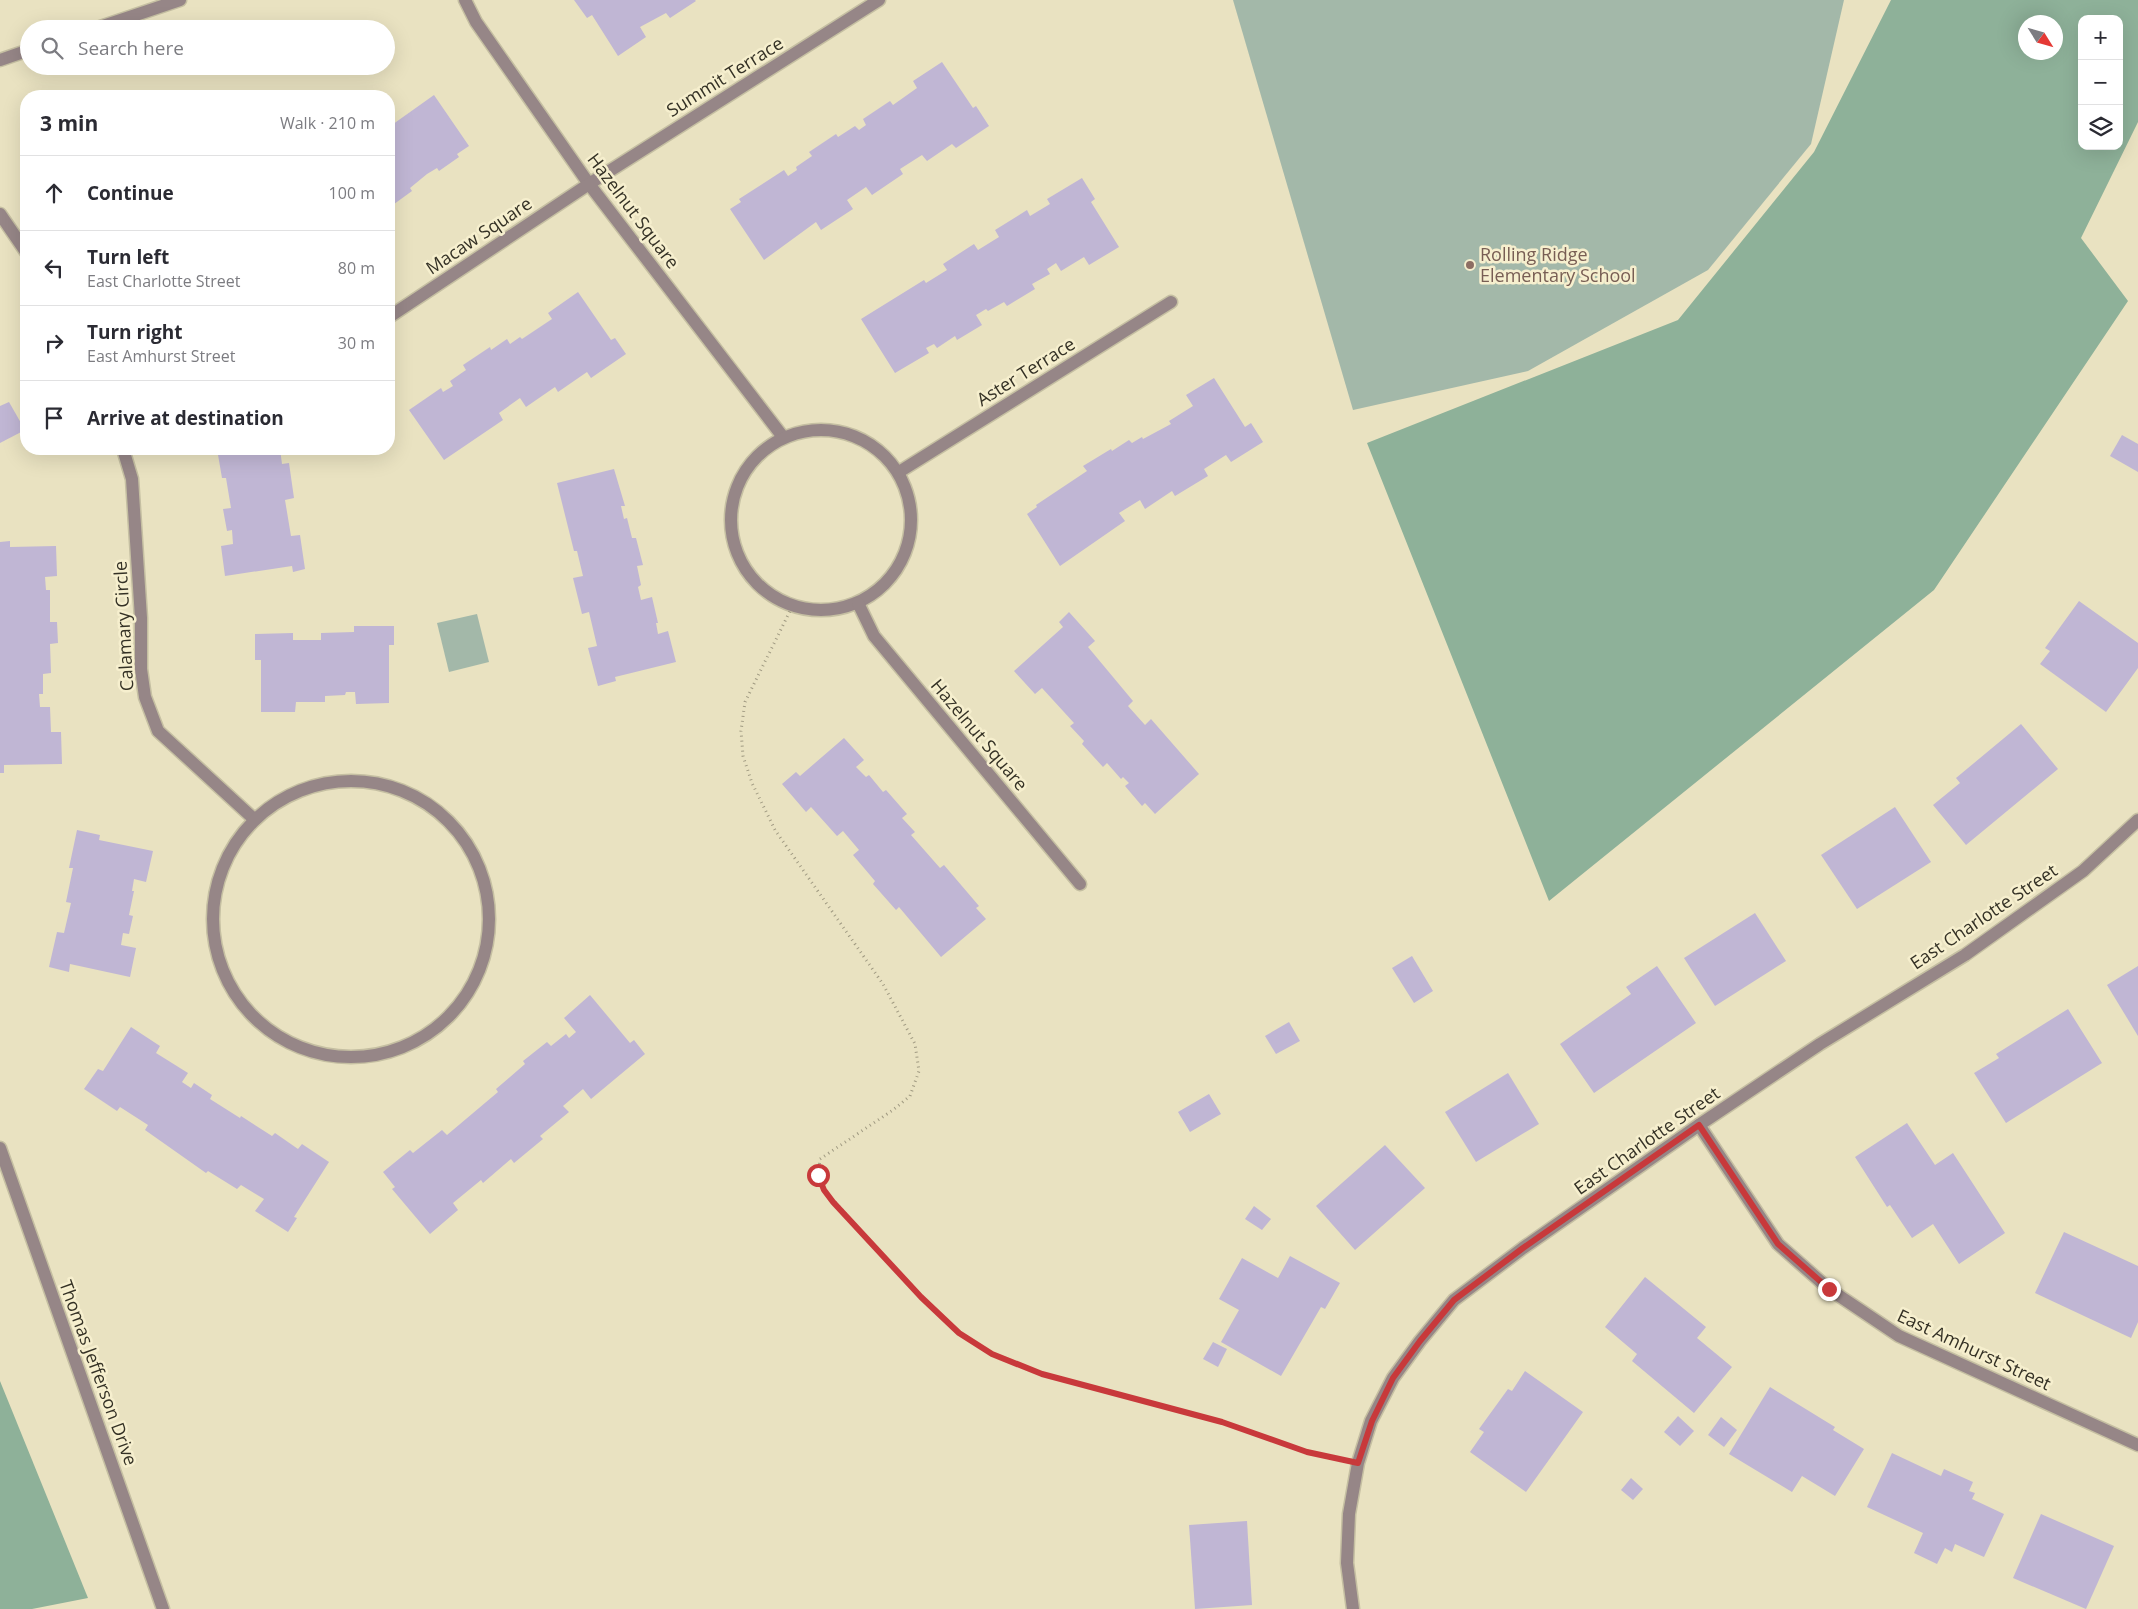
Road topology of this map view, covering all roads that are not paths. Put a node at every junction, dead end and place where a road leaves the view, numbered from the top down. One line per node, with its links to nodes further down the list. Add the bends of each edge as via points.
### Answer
1 (180, 0): 4 (street)
2 (466, 0): 7 (street, Hazelnut Square, via 476,22)
3 (879, 0): 7 (street, Summit Terrace)
4 (121, 20)
5 (20, 53): 6 (street)
6 (0, 60)
7 (589, 184): 11 (street, Macaw Square); 12 (street, Hazelnut Square)
8 (0, 214): 9 (street)
9 (20, 243)
10 (1171, 302): 14 (street, Aster Terrace)
11 (395, 313)
12 (782, 437): 14 (street, via 825,429 853,434 876,447); 15 (street, via 764,449 746,468 736,488 730,513 731,537 739,560 751,579 771,596 792,606 816,611)
13 (125, 455): 16 (street, Calamary Circle, via 132,479 145,697 158,731)
14 (898, 472): 15 (street, via 909,497 912,520 904,558 892,577)
15 (858, 603): 18 (street, Hazelnut Square, via 874,636)
16 (254, 819): 16 (street, via 225,858 213,900 215,950 240,1003 275,1036 316,1054 373,1056 415,1043 453,1014 481,969 491,928 487,884 469,843 432,804 382,782 315,783)
17 (2138, 820): 19 (street, East Charlotte Street, via 2083,871 1965,955 1820,1044)
18 (1080, 884)
19 (1699, 1125): 21 (street, East Amhurst Street, via 1778,1244 1829,1289 1899,1336); 23 (street, East Charlotte Street, via 1454,1300 1393,1378 1372,1421 1358,1463 1349,1514 1347,1563)
20 (0, 1148): 22 (street, Thomas Jefferson Drive)
21 (2138, 1445)
22 (163, 1609)
23 (1354, 1609)

